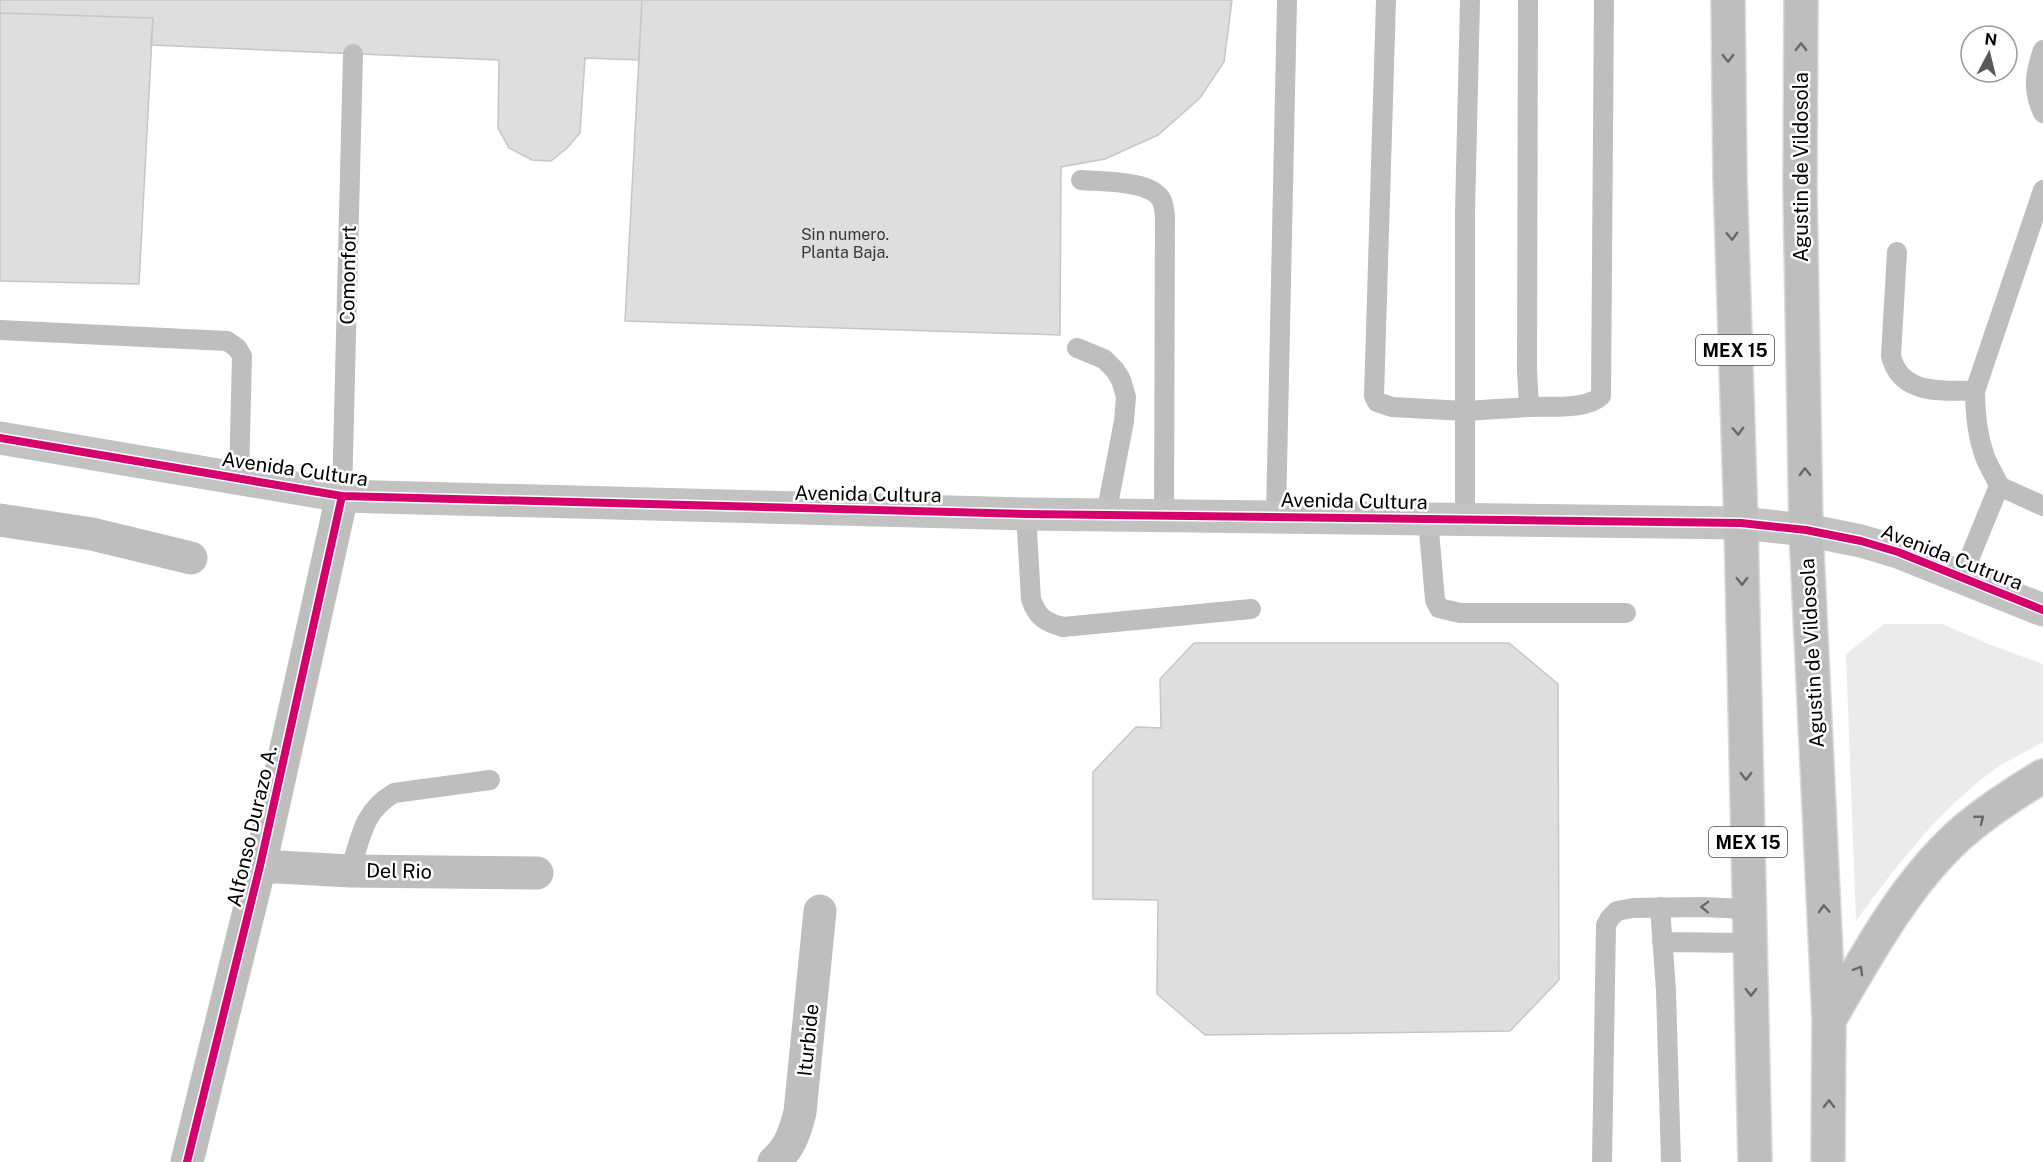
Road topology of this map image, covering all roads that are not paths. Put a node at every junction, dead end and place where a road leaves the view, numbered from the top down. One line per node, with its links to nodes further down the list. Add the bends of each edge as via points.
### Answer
1 (1287, 0): 27 (lane)
2 (1386, 0): 18 (lane, via 1374,396 1377,402 1392,407)
3 (1470, 0): 18 (lane)
4 (1528, 0): 17 (lane)
5 (1604, 0): 17 (lane, via 1601,396 1580,405)
6 (1728, 0): 31 (main road, MEX 15, one-way to 31)
7 (1801, 0): 32 (main road, Agustin de Vildosola / MEX 15, one-way to 7)
8 (2043, 50): 10 (lane, via 2035,88)
9 (353, 54): 22 (lane, Comonfort)
10 (2043, 113)
11 (1081, 180): 26 (lane, via 1136,185 1151,189 1162,200)
12 (2043, 190): 16 (lane)
13 (1897, 252): 16 (lane, via 1891,356 1894,366 1910,384 1927,389)
14 (0, 330): 20 (lane, via 227,341 242,356)
15 (1077, 348): 25 (lane, via 1104,359 1115,370 1126,397)
16 (1975, 391): 21 (lane, via 1980,441)
17 (1529, 407): 18 (lane)
18 (1465, 411): 29 (lane)
19 (0, 438): 20 (street, Avenida Cultura)
20 (239, 478): 22 (street, Avenida Cultura)
21 (2000, 486): 23 (lane); 34 (lane)
22 (342, 496): 24 (street, Avenida Cultura); 40 (main road, Alfonso Durazo A.)
23 (2043, 506)
24 (1026, 514): 25 (street, Avenida Cultura); 35 (lane, via 1031,599 1045,622 1063,627)
25 (1106, 515): 26 (street, Avenida Cultura)
26 (1164, 516): 27 (street, Avenida Cultura)
27 (1276, 516): 28 (street, Avenida Cultura)
28 (1428, 519): 29 (street, Avenida Cultura); 37 (lane, via 1439,608 1460,613)
29 (1465, 519): 31 (street, Avenida Cultura)
30 (0, 520): 33 (main road, via 92,534)
31 (1741, 523): 32 (street, Avenida Cutrura); 44 (main road, MEX 15, one-way to 44)
32 (1806, 530): 34 (street, Avenida Cutrura, via 1870,543); 48 (main road, Agustin de Vildosola / MEX 15, one-way to 32)
33 (191, 558)
34 (1961, 579): 36 (street, Avenida Cutrura)
35 (1251, 609)
36 (2043, 610)
37 (1626, 613)
38 (2043, 776): 48 (main road, one-way to 38, via 1919,878 1957,837 1998,804)
39 (490, 780): 41 (lane, via 394,793 382,800 368,816)
40 (260, 866): 41 (main road, Del Rio); 49 (main road, Alfonso Durazo A.)
41 (350, 871): 42 (main road, Del Rio)
42 (537, 873)
43 (1660, 907): 44 (lane, one-way to 43); 46 (lane); 51 (lane, via 1617,911 1606,925)
44 (1749, 909): 47 (main road, MEX 15)
45 (820, 911): 50 (main road, Iturbide, via 800,1112 794,1135)
46 (1662, 942): 47 (lane); 52 (lane)
47 (1749, 943): 53 (main road, MEX 15, one-way to 53)
48 (1829, 1020): 54 (main road, Agustin de Vildosola / MEX 15, one-way to 48)
49 (187, 1162)
50 (774, 1162)
51 (1602, 1162)
52 (1671, 1162)
53 (1755, 1162)
54 (1828, 1162)

